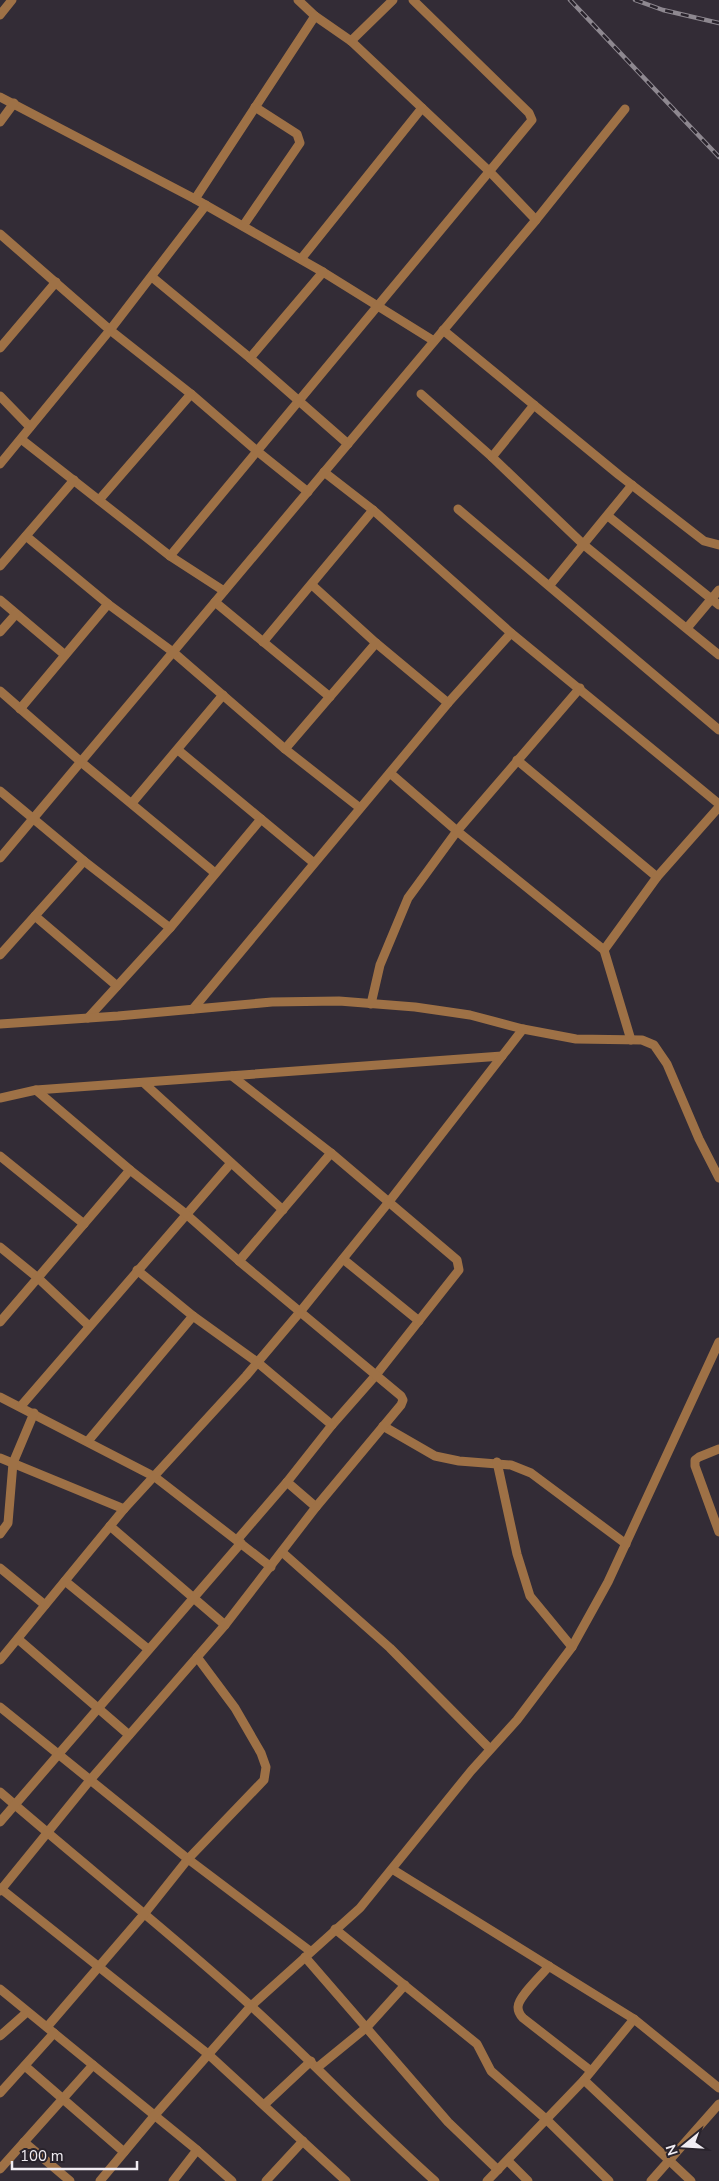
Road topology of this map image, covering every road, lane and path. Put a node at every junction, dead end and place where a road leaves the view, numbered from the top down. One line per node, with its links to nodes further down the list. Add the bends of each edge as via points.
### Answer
1 (12, 0): 5 (street)
2 (298, 0): 6 (street)
3 (393, 0): 7 (street)
4 (413, 0): 14 (street, via 532,116)
5 (0, 15)
6 (315, 16): 7 (street); 10 (street)
7 (351, 41): 11 (street)
8 (0, 97): 9 (street)
9 (14, 103): 13 (street); 15 (street)
10 (255, 107): 15 (street); 18 (street, via 297,134 300,143)
11 (422, 108): 14 (street); 20 (street)
12 (625, 109): 17 (street)
13 (0, 122)
14 (490, 172): 17 (street); 24 (street)
15 (194, 199): 16 (street)
16 (206, 206): 18 (street); 22 (street)
17 (536, 220): 26 (street)
18 (243, 226): 20 (street)
19 (0, 234): 23 (street)
20 (301, 259): 21 (street)
21 (323, 272): 24 (street); 29 (street)
22 (152, 277): 25 (street); 29 (street)
23 (56, 282): 25 (street); 28 (street)
24 (377, 306): 27 (street); 33 (street)
25 (110, 330): 30 (street); 35 (street)
26 (443, 330): 27 (street); 34 (street)
27 (434, 341): 37 (street)
28 (0, 348)
29 (250, 358): 33 (street)
30 (191, 394): 38 (street); 45 (street)
31 (422, 394): 39 (street)
32 (0, 396): 35 (street)
33 (299, 401): 37 (street); 38 (street)
34 (534, 406): 39 (street); 43 (street)
35 (30, 427): 36 (street)
36 (21, 439): 40 (street); 42 (street)
37 (348, 444): 41 (street)
38 (257, 451): 44 (street); 52 (street)
39 (492, 456): 50 (street)
40 (0, 464)
41 (324, 472): 44 (street); 47 (street)
42 (74, 480): 45 (street); 49 (street)
43 (632, 485): 48 (street); 51 (street, via 704,540)
44 (308, 492): 57 (street)
45 (99, 500): 52 (street)
46 (458, 508): 55 (street)
47 (373, 510): 54 (street); 65 (street)
48 (608, 516): 50 (street); 60 (street)
49 (26, 536): 53 (street); 61 (street)
50 (584, 545): 55 (street); 63 (street)
51 (719, 545)
52 (170, 556): 57 (street)
53 (0, 566)
54 (312, 585): 66 (street); 67 (street)
55 (550, 585): 77 (street)
56 (719, 590): 60 (street)
57 (224, 591): 59 (street)
58 (0, 600): 62 (street)
59 (215, 602): 66 (street); 68 (street)
60 (715, 602): 63 (street)
61 (108, 604): 68 (street); 69 (street)
62 (16, 614): 64 (street); 69 (street)
63 (687, 628): 70 (street)
64 (0, 632)
65 (511, 632): 71 (street); 75 (street)
66 (263, 642): 74 (street)
67 (376, 643): 74 (street); 75 (street)
68 (173, 652): 73 (street); 81 (street)
69 (65, 655): 76 (street)
70 (719, 655)
71 (580, 688): 80 (street); 85 (street)
72 (0, 691): 76 (street)
73 (222, 695): 78 (street); 79 (street)
74 (330, 698): 78 (street)
75 (448, 703): 82 (street)
76 (20, 709): 81 (street)
77 (719, 730)
78 (285, 749): 86 (street)
79 (178, 750): 84 (street); 88 (street)
80 (517, 760): 89 (street); 94 (street)
81 (81, 762): 84 (street); 87 (street)
82 (390, 773): 86 (street); 89 (street)
83 (0, 791): 87 (street)
84 (132, 803): 93 (street)
85 (719, 806): 94 (street)
86 (360, 808): 92 (street)
87 (33, 818): 90 (street); 91 (street)
88 (261, 819): 92 (street); 93 (street)
89 (457, 831): 97 (street); 100 (street, via 408,898 380,965)
90 (0, 858)
91 (84, 861): 95 (street); 96 (street)
92 (314, 863): 101 (street)
93 (215, 873): 96 (street)
94 (657, 877): 97 (street)
95 (35, 916): 98 (street); 99 (street)
96 (170, 928): 99 (street)
97 (604, 950): 105 (street)
98 (0, 954)
99 (117, 986): 102 (street)
100 (370, 1004): 101 (street, via 272,1002); 104 (street, via 415,1007)
101 (194, 1009): 102 (street)
102 (88, 1018): 103 (street)
103 (0, 1024)
104 (523, 1029): 105 (street, via 576,1039); 106 (street)
105 (631, 1040): 115 (street, via 654,1045 667,1064)
106 (502, 1056): 107 (street); 116 (street)
107 (232, 1076): 108 (street); 111 (street)
108 (145, 1084): 109 (street); 113 (street)
109 (36, 1090): 110 (street); 114 (street)
110 (0, 1098)
111 (331, 1153): 116 (street); 117 (street)
112 (1, 1160): 119 (street)
113 (231, 1162): 117 (street); 118 (street)
114 (130, 1170): 118 (street); 119 (street)
115 (719, 1178)
116 (388, 1203): 121 (street); 128 (street, via 459,1265 459,1270)
117 (283, 1210): 122 (street)
118 (186, 1214): 122 (street); 123 (street)
119 (84, 1224): 124 (street)
120 (0, 1247): 124 (street)
121 (344, 1259): 125 (street); 128 (street)
122 (239, 1261): 125 (street)
123 (137, 1270): 126 (street); 129 (street)
124 (38, 1278): 127 (street); 129 (street)
125 (300, 1312): 131 (street); 132 (street)
126 (193, 1316): 131 (street); 138 (street)
127 (1, 1319)
128 (419, 1321): 132 (street)
129 (89, 1326): 134 (street)
130 (719, 1342): 151 (street)
131 (257, 1362): 136 (street); 143 (street)
132 (376, 1375): 136 (street); 137 (street, via 402,1400)
133 (0, 1397): 134 (street)
134 (21, 1406): 135 (street)
135 (34, 1413): 138 (street); 142 (street)
136 (332, 1425): 144 (street)
137 (384, 1426): 141 (street, via 435,1456 459,1462); 145 (street)
138 (88, 1441): 143 (street)
139 (719, 1448): 148 (street, via 695,1460)
140 (0, 1458): 142 (street)
141 (497, 1462): 151 (street, via 532,1474); 160 (street, via 517,1554 530,1596)
142 (13, 1463): 146 (street); 149 (street, via 8,1523)
143 (155, 1477): 146 (street); 150 (street)
144 (287, 1482): 145 (street); 150 (street)
145 (316, 1507): 152 (street)
146 (124, 1509): 147 (street)
147 (110, 1526): 155 (street); 156 (street)
148 (719, 1532)
149 (0, 1534)
150 (238, 1542): 153 (street); 156 (street)
151 (626, 1544): 160 (street)
152 (282, 1552): 153 (street); 167 (street, via 390,1648)
153 (271, 1567): 158 (street)
154 (0, 1568): 157 (street)
155 (65, 1581): 157 (street); 161 (street)
156 (193, 1596): 158 (street); 161 (street)
157 (45, 1605): 159 (street)
158 (225, 1625): 163 (street)
159 (18, 1639): 162 (street); 165 (street)
160 (572, 1647): 167 (street, via 517,1720)
161 (148, 1649): 165 (street)
162 (2, 1655)
163 (197, 1657): 166 (street); 174 (street, via 234,1708 266,1767 264,1780)
164 (0, 1707): 168 (street)
165 (99, 1707): 166 (street); 168 (street)
166 (129, 1735): 169 (street)
167 (490, 1749): 175 (street)
168 (58, 1754): 169 (street); 171 (street)
169 (91, 1779): 173 (street); 174 (street)
170 (0, 1792): 171 (street)
171 (14, 1804): 172 (street); 173 (street)
172 (0, 1822)
173 (48, 1834): 176 (street); 177 (street)
174 (188, 1859): 177 (street); 179 (street)
175 (392, 1869): 178 (street, via 360,1908); 181 (street)
176 (0, 1890): 180 (street)
177 (145, 1913): 180 (street); 184 (street)
178 (335, 1929): 179 (street); 182 (street)
179 (307, 1954): 184 (street); 187 (street)
180 (98, 1966): 188 (street); 190 (street)
181 (549, 1966): 186 (street); 194 (street, via 520,1999 519,2013)
182 (405, 1985): 187 (street); 202 (street, via 477,2044 491,2071)
183 (0, 1989): 185 (street)
184 (251, 2006): 190 (street); 191 (street)
185 (27, 2012): 188 (street); 189 (street)
186 (634, 2019): 194 (street); 196 (street)
187 (367, 2027): 191 (street); 210 (street, via 443,2115)
188 (50, 2030): 192 (street); 193 (street)
189 (0, 2036)
190 (208, 2054): 200 (street); 201 (street)
191 (314, 2064): 200 (street); 217 (street)
192 (93, 2065): 198 (street); 201 (street)
193 (25, 2066): 197 (street); 198 (street)
194 (591, 2071): 195 (street)
195 (584, 2080): 202 (street); 207 (street)
196 (719, 2088)
197 (0, 2093)
198 (63, 2099): 204 (street); 206 (street)
199 (719, 2104): 207 (street)
200 (264, 2105): 203 (street)
201 (155, 2115): 205 (street); 206 (street)
202 (547, 2120): 208 (street); 220 (street)
203 (302, 2141): 215 (street); 216 (street)
204 (24, 2142): 209 (street); 211 (street)
205 (198, 2150): 213 (street); 214 (street)
206 (124, 2152): 212 (street)
207 (670, 2161): 221 (street); 222 (street)
208 (508, 2162): 210 (street); 219 (street)
209 (0, 2169)
210 (498, 2170): 218 (street)
211 (70, 2181)
212 (100, 2181)
213 (173, 2181)
214 (232, 2181)
215 (266, 2181)
216 (346, 2181)
217 (436, 2181)
218 (487, 2181)
219 (528, 2181)
220 (609, 2181)
221 (651, 2181)
222 (691, 2181)

